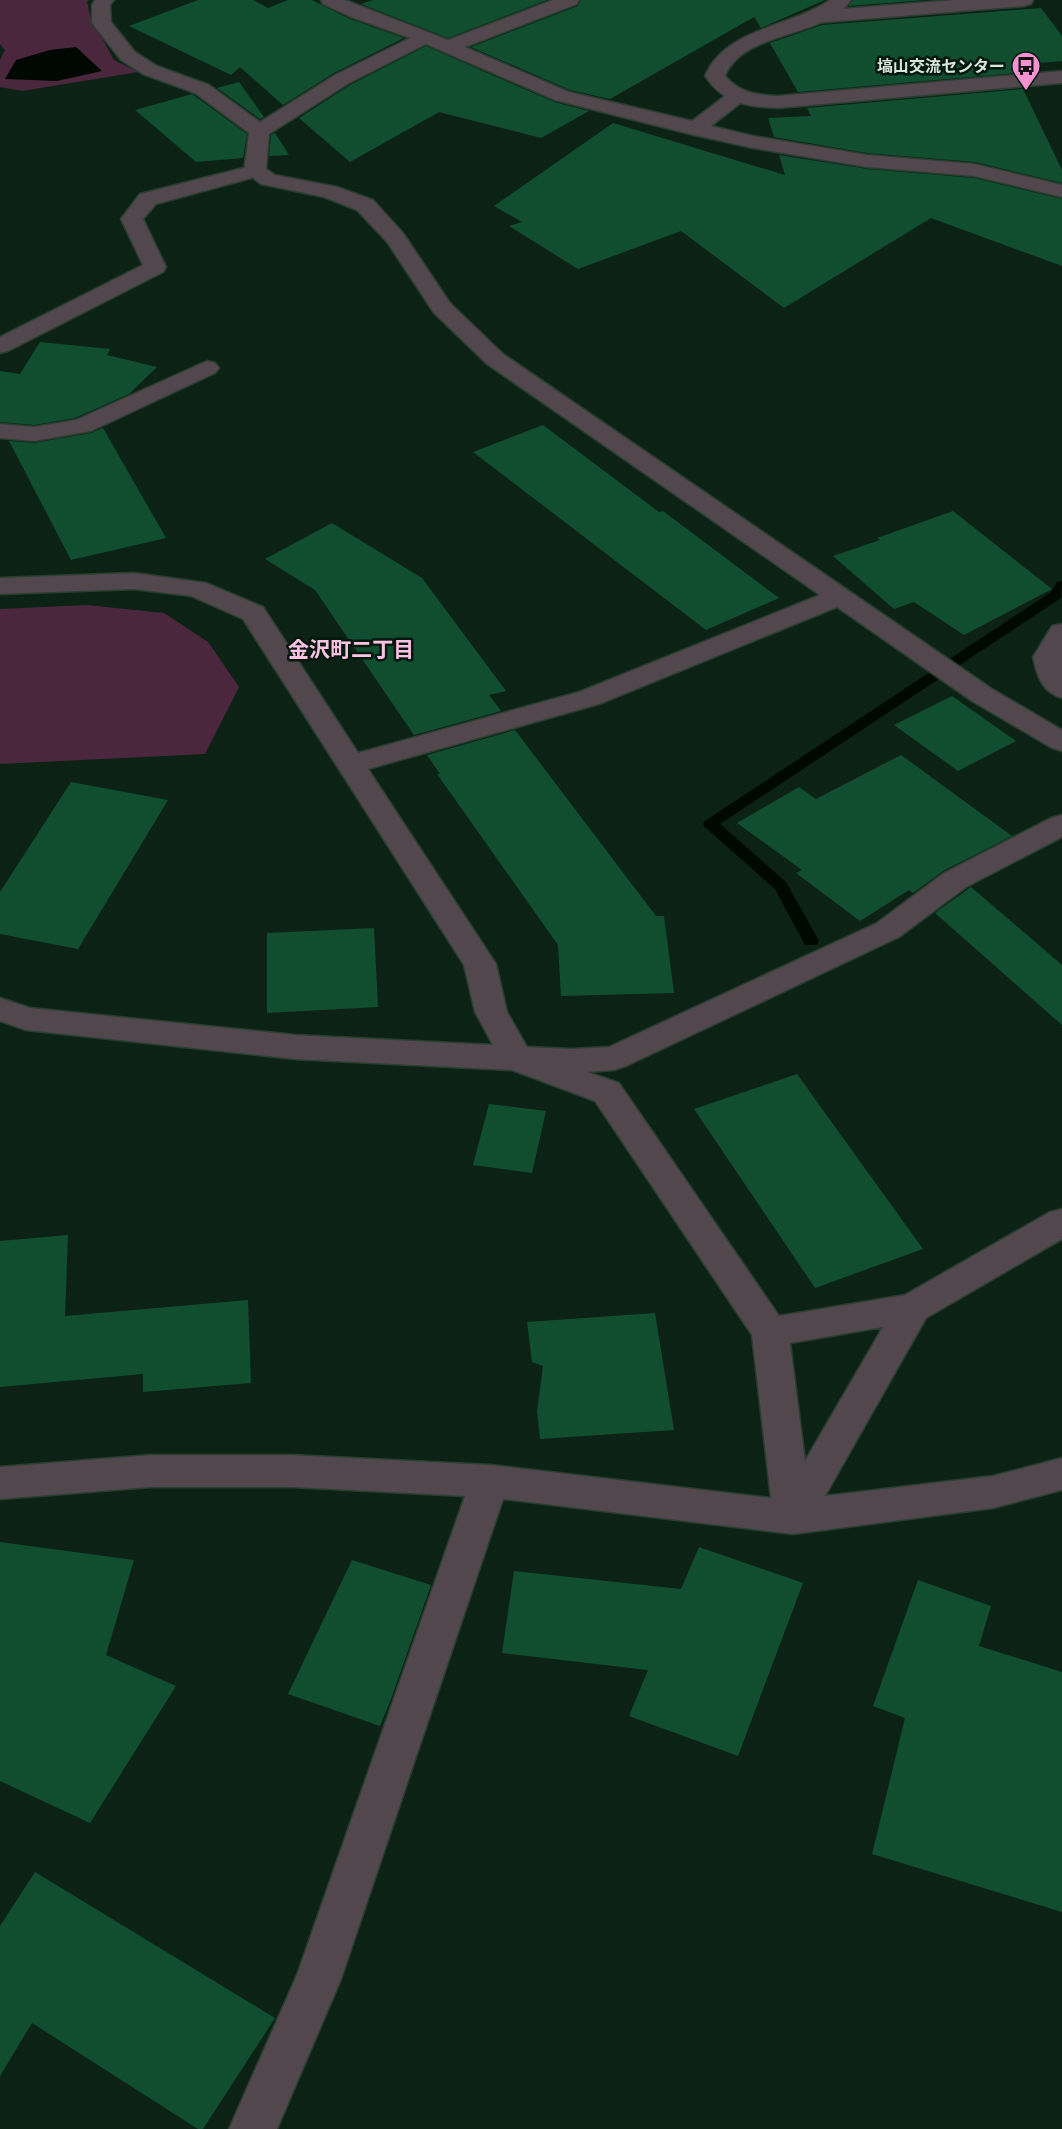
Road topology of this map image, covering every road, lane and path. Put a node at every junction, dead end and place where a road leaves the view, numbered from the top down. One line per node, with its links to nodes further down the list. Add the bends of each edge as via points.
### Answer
1 (105, 0): 14 (street, via 101,5 102,23 128,56 150,70 202,89)
2 (330, 0): 9 (street)
3 (570, 0): 7 (street)
4 (842, 0): 8 (street)
5 (1024, 0): 8 (street)
6 (509, 5): 7 (street)
7 (531, 15): 10 (street)
8 (815, 17): 12 (street, via 727,56 716,68 715,76)
9 (426, 37): 10 (street); 14 (street, via 342,79)
10 (449, 46): 13 (street, via 562,96)
11 (1062, 77): 12 (street, via 778,102)
12 (736, 97): 13 (street)
13 (694, 129): 16 (street, via 867,161 974,170)
14 (259, 131): 15 (street)
15 (255, 171): 17 (street, via 148,200 132,219 155,267); 21 (street, via 268,180 329,192 365,205 394,238 442,308 495,360)
16 (1062, 191)
17 (0, 346)
18 (207, 368): 19 (street, via 82,426 34,434)
19 (0, 431)
20 (0, 586): 25 (street, via 134,580 197,589 253,614)
21 (841, 596): 24 (street, via 982,695); 25 (street, via 590,698)
22 (1062, 632): 23 (street, via 1047,657 1052,677)
23 (1062, 689)
24 (1062, 742)
25 (351, 764): 28 (street, via 480,964 491,1012)
26 (1062, 825): 28 (street, via 955,880 888,930 614,1058)
27 (0, 1009): 28 (street, via 26,1019 296,1047)
28 (516, 1059): 31 (street, via 607,1092)
29 (1062, 1222): 30 (street)
30 (913, 1308): 31 (street); 35 (street)
31 (770, 1332): 35 (street)
32 (1062, 1474): 35 (street, via 993,1492)
33 (490, 1481): 34 (street, via 292,1471 152,1471); 35 (street); 36 (street, via 318,1979)
34 (0, 1483)
35 (793, 1517)
36 (253, 2129)

